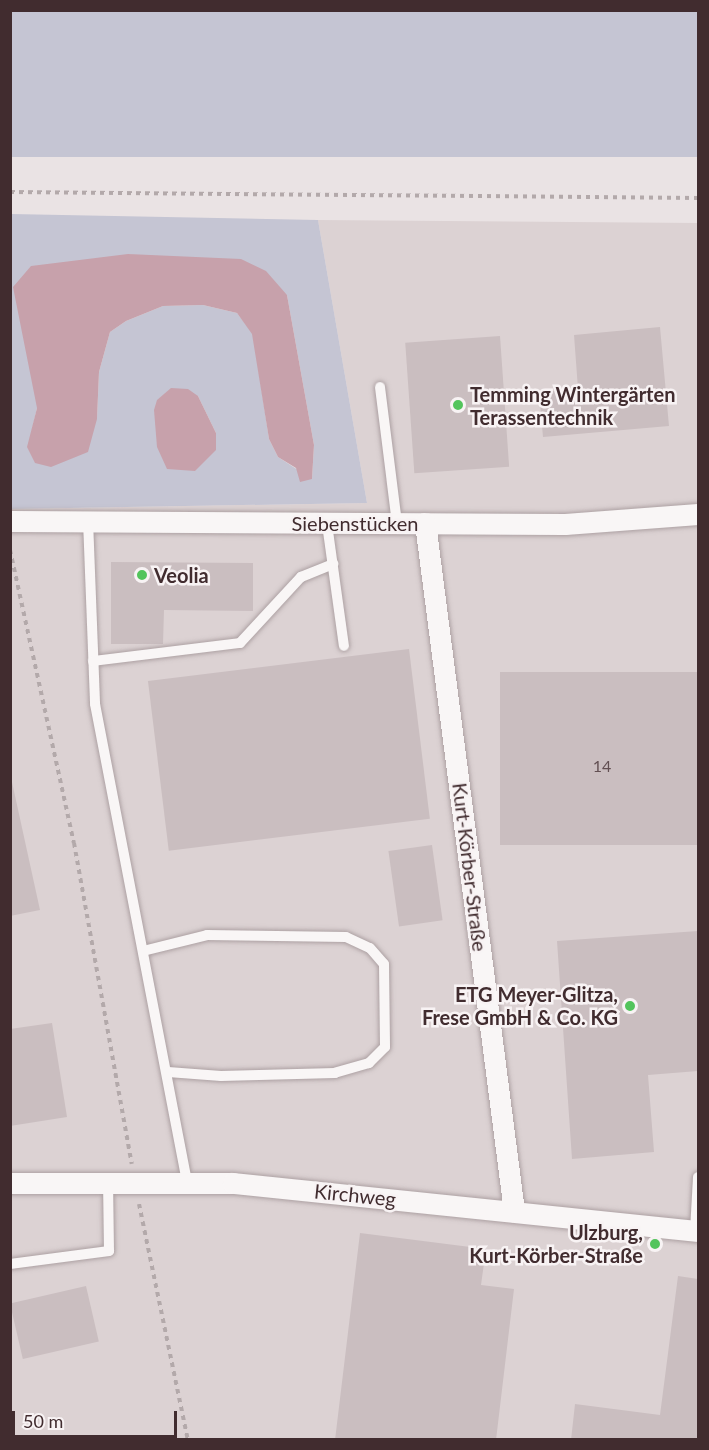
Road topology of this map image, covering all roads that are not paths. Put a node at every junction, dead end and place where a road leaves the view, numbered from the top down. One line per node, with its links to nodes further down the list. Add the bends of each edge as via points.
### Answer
1 (380, 387): 5 (lane)
2 (699, 514): 6 (street, Siebenstücken, via 565,524)
3 (87, 520): 4 (street, Siebenstücken); 7 (street, Siebenstücken); 10 (lane)
4 (10, 521)
5 (397, 523): 6 (street, Siebenstücken); 7 (street, Siebenstücken)
6 (425, 523): 17 (street, Kurt-Körber-Straße)
7 (327, 524): 8 (lane)
8 (333, 564): 9 (lane); 10 (lane, via 301,577 240,643)
9 (344, 646)
10 (93, 662): 11 (lane, via 95,704)
11 (143, 951): 12 (lane); 12 (lane, via 207,934 345,937 370,948 384,963 385,1047 369,1063 335,1073 220,1076)
12 (168, 1072): 16 (lane)
13 (699, 1177): 18 (lane)
14 (10, 1183): 15 (street, Kirchweg)
15 (108, 1183): 16 (street, Kirchweg); 19 (lane, via 110,1251)
16 (187, 1183): 17 (street, Kirchweg, via 233,1183)
17 (514, 1211): 18 (street, Kirchweg)
18 (697, 1231)
19 (10, 1264)

